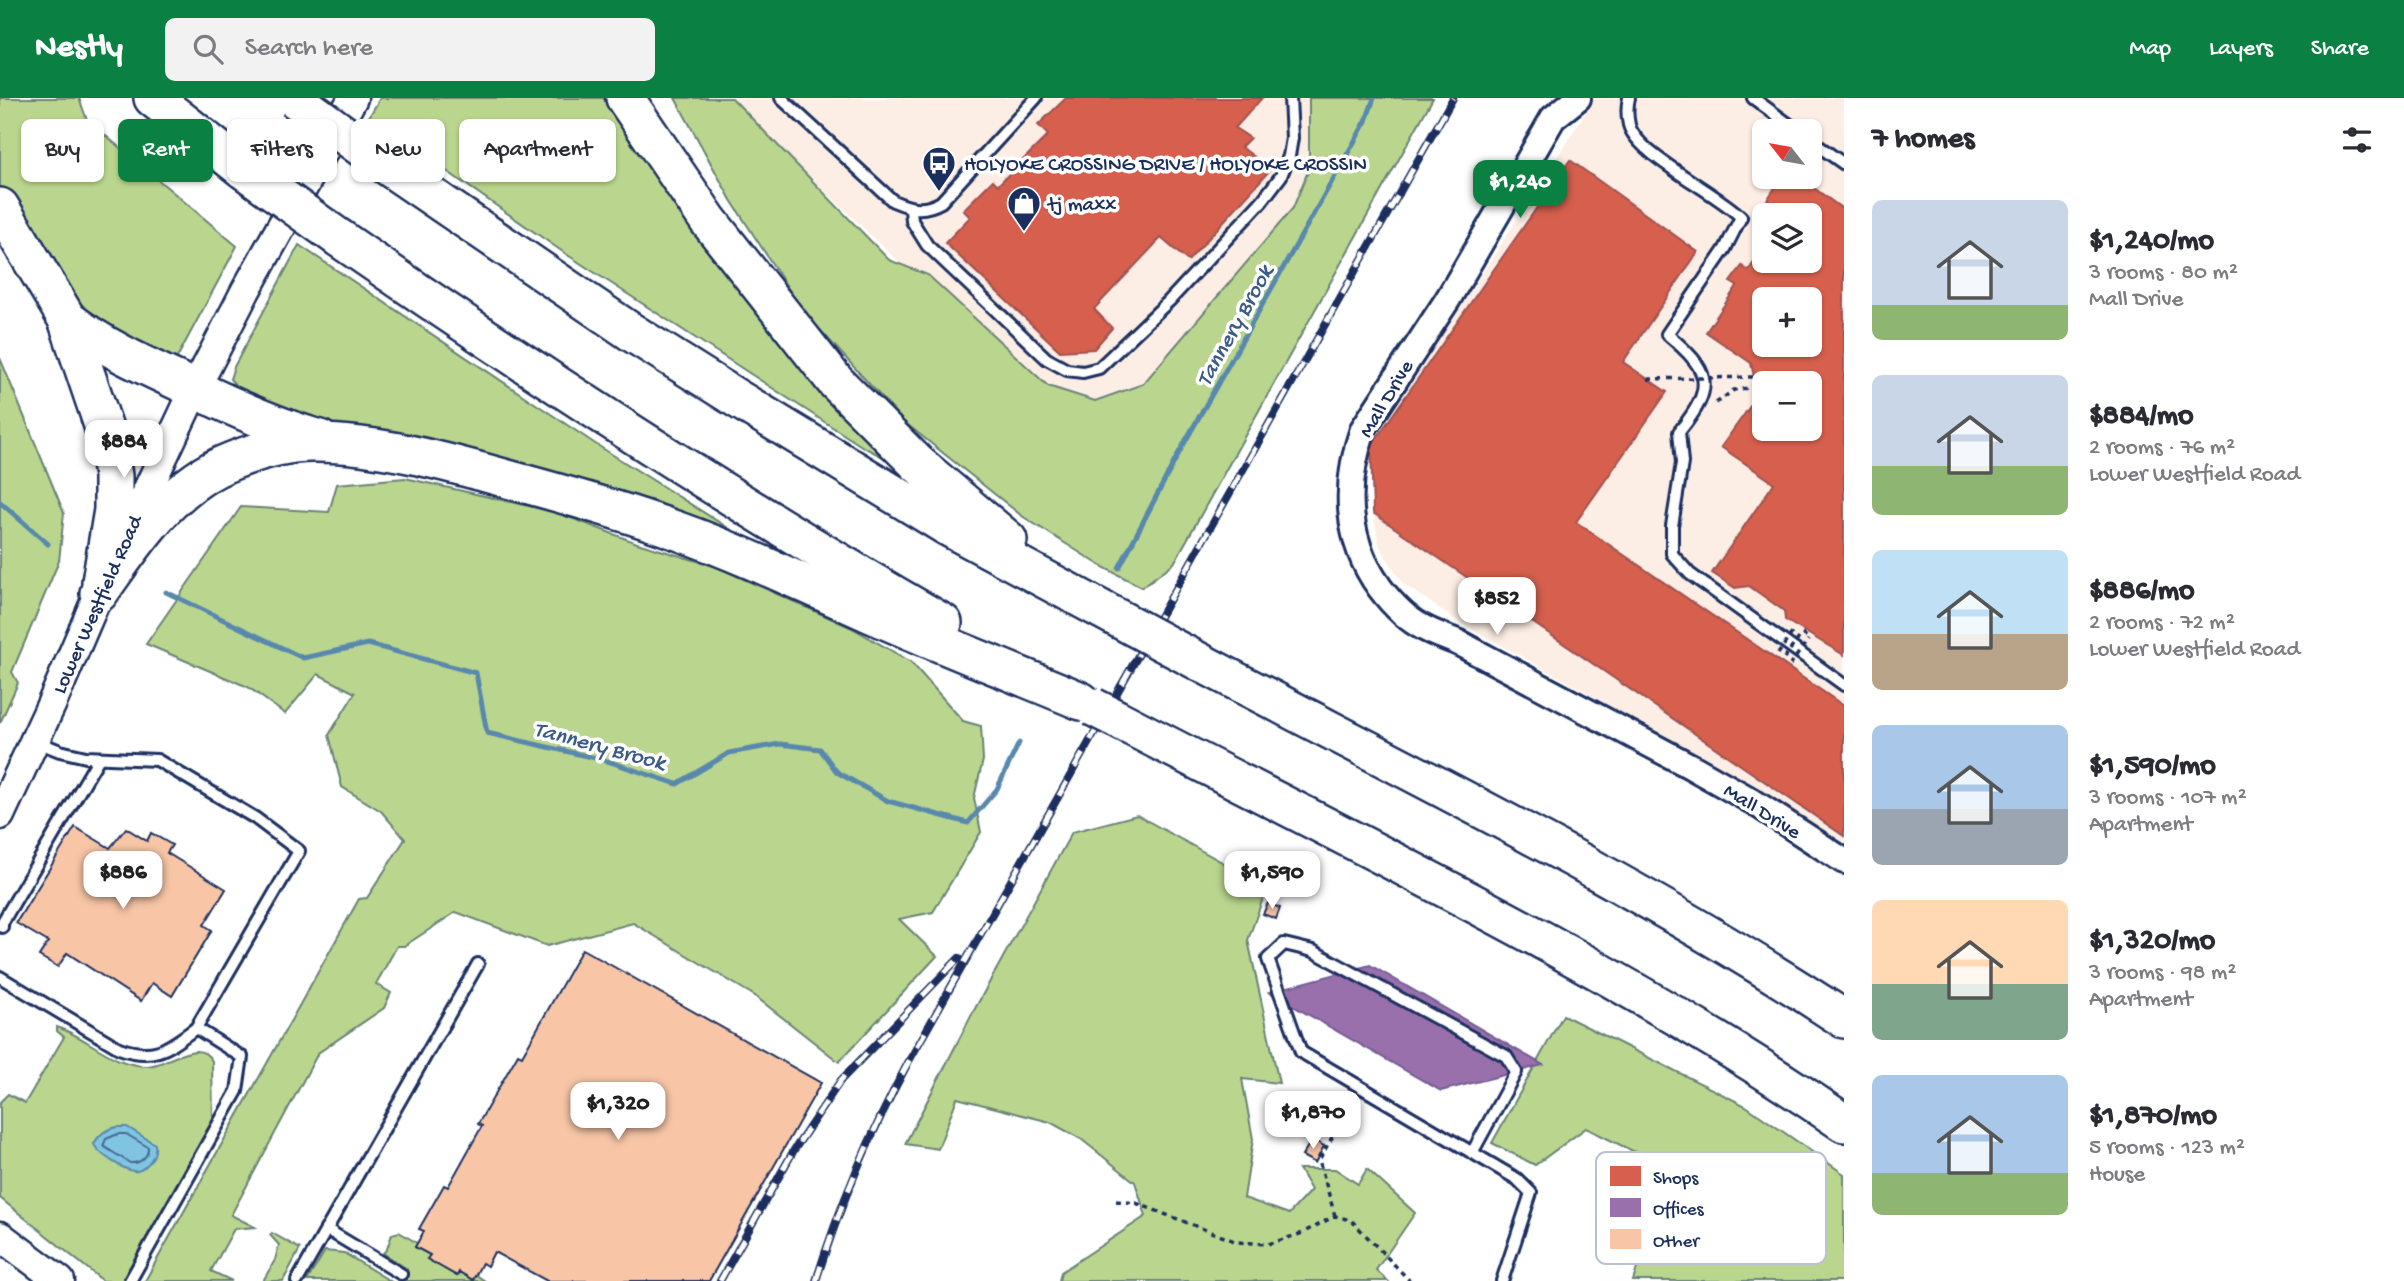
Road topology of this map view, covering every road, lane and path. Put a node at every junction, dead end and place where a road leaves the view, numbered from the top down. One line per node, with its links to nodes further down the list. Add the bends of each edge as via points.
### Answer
1 (153, 98): 31 (highway, bridge, via 339,239 565,392 940,622)
2 (293, 98): 25 (highway, bridge, via 538,270 736,398 948,527)
3 (354, 98): 21 (main road, Lower Westfield Road)
4 (625, 98): 25 (highway, via 708,220 856,404 961,503)
5 (781, 98): 16 (lane, via 893,201)
6 (1036, 98): 16 (lane, via 941,202 928,209)
7 (1290, 98): 16 (lane, via 1292,138 1281,176 1178,291 1099,368 1067,370 1047,359 927,245 912,221)
8 (1578, 98): 11 (street, Mall Drive)
9 (1629, 98): 30 (lane, via 1629,127 1644,148 1741,216 1726,249 1667,334 1703,371 1704,391 1696,412 1679,432 1682,463 1672,554 1690,574)
10 (1753, 98): 12 (lane)
11 (1555, 108): 35 (street, Mall Drive, via 1448,299 1363,429 1350,493 1351,522 1360,553 1396,608 1418,625 1688,765)
12 (1782, 119)
13 (1822, 148): 14 (lane)
14 (1844, 164)
15 (0, 207): 17 (highway)
16 (911, 209)
17 (67, 319): 21 (highway, via 117,353); 24 (highway, via 100,413 111,460 113,510)
18 (1752, 377): 19 (path, bridge)
19 (1648, 379)
20 (1752, 388): 22 (path, via 1734,390)
21 (195, 389): 23 (highway, via 244,412); 24 (main road, Lower Westfield Road)
22 (1716, 403)
23 (341, 445): 24 (highway, via 280,447 233,460 205,474 163,509); 31 (highway, via 494,475 666,526)
24 (99, 593): 32 (main road, Lower Westfield Road)
25 (1104, 611): 39 (highway, via 1589,867)
26 (1796, 626): 27 (path, bridge)
27 (1778, 654)
28 (1784, 659): 29 (path, bridge, via 1802,634 1809,638)
29 (1788, 668)
30 (1844, 685)
31 (1097, 709): 42 (highway, via 1561,951)
32 (35, 741): 33 (lane); 34 (main road, Lower Westfield Road)
33 (99, 758): 36 (lane); 40 (lane, via 157,760 256,818 299,851)
34 (4, 803)
35 (1844, 861)
36 (2, 927)
37 (478, 964): 46 (lane)
38 (0, 977): 40 (lane, via 137,1054 157,1053)
39 (1844, 1018)
40 (196, 1028): 50 (lane, via 242,1057 237,1091)
41 (1353, 1101): 45 (path, via 1319,1160)
42 (1844, 1123)
43 (1472, 1153): 43 (lane, via 1301,1052 1268,959 1284,944 1312,951 1506,1056 1516,1072); 53 (lane, via 1517,1179 1531,1193)
44 (1116, 1201): 45 (path, via 1136,1203 1237,1242 1268,1244)
45 (1335, 1216): 52 (path, via 1351,1220)
46 (326, 1229): 48 (lane); 51 (lane)
47 (0, 1236): 49 (main road)
48 (401, 1274)
49 (60, 1281)
50 (130, 1281)
51 (297, 1281)
52 (1410, 1281)
53 (1502, 1281)

